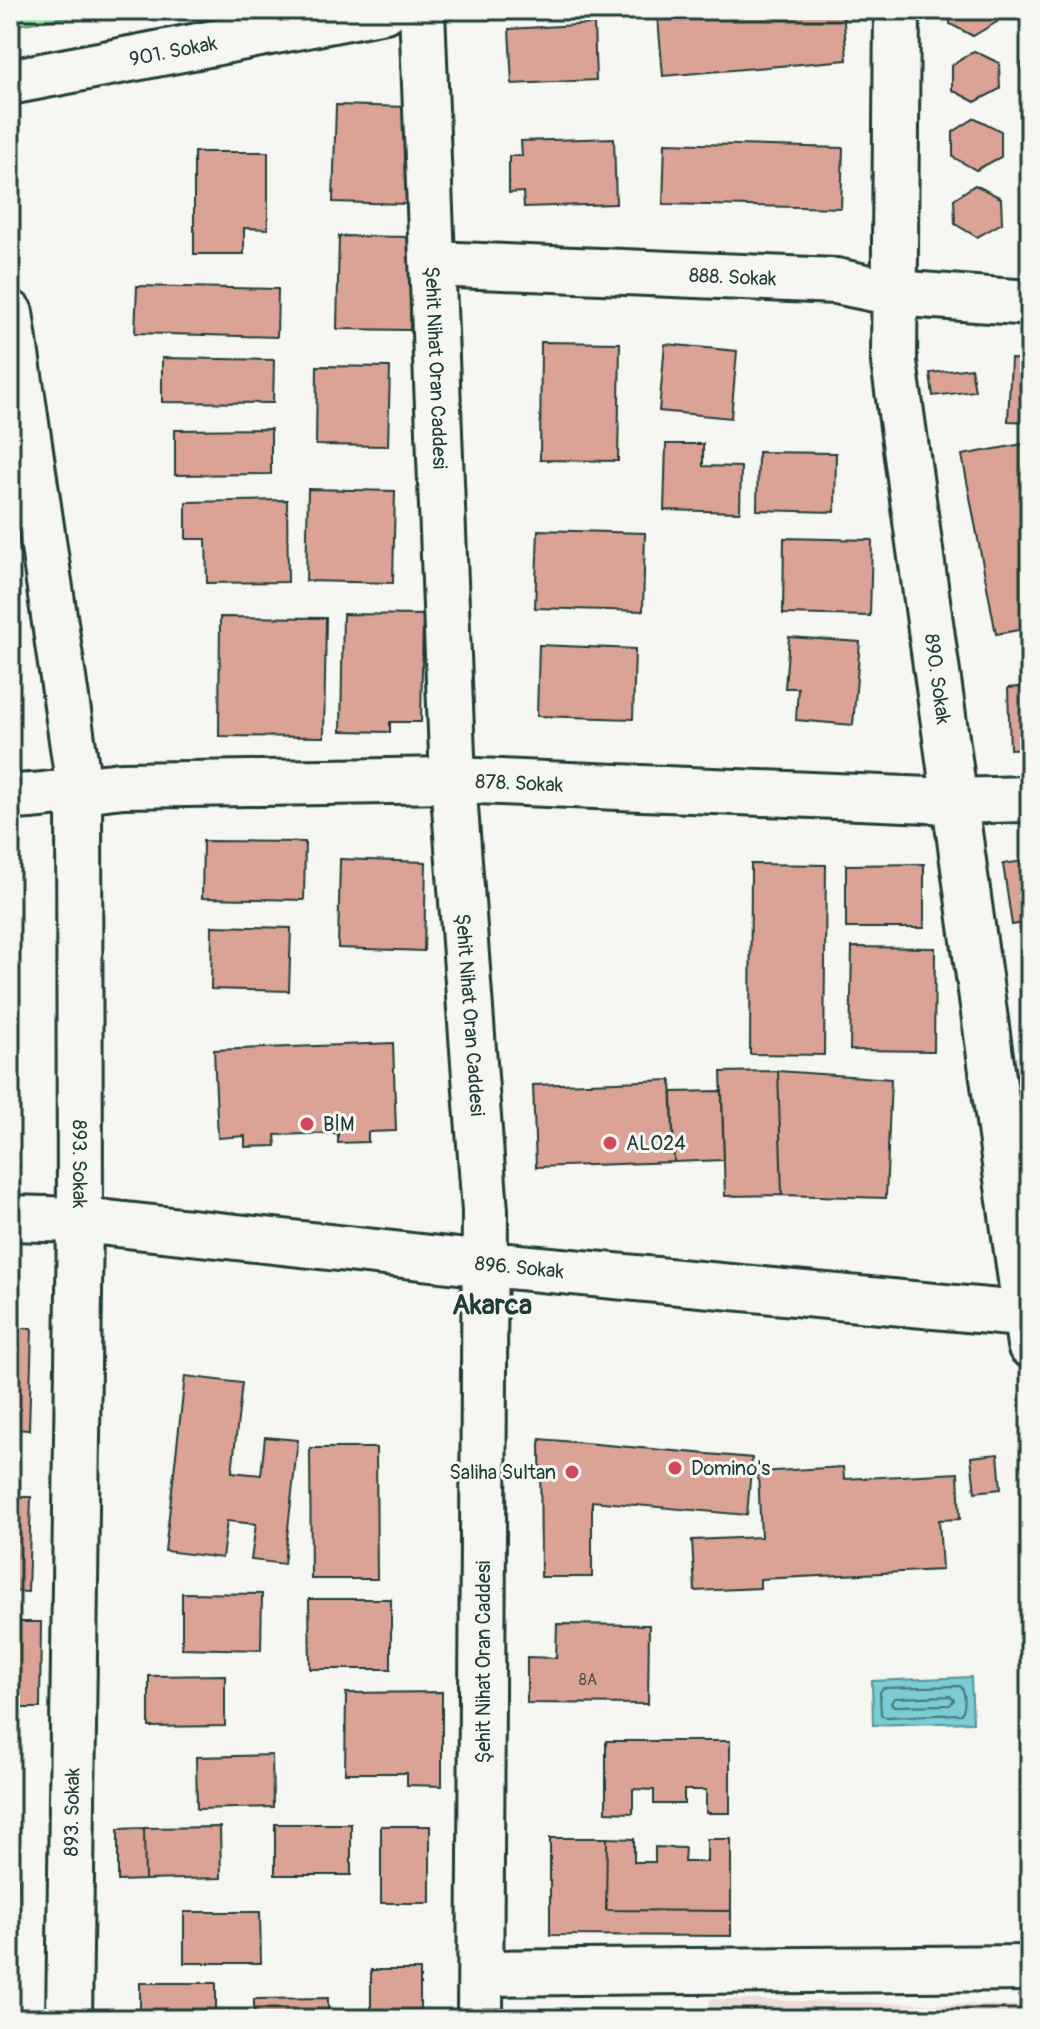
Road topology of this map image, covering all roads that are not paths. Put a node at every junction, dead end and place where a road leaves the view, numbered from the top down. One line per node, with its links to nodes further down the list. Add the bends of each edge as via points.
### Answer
1 (385, 10): 4 (street, 901. Sokak)
2 (422, 10): 5 (street, Şehit Nihat Oran Caddesi)
3 (897, 10): 6 (street, 890. Sokak)
4 (10, 82)
5 (433, 264): 6 (street, 888. Sokak, via 765,276 836,281); 9 (street, Şehit Nihat Oran Caddesi)
6 (894, 293): 7 (street, 888. Sokak); 13 (street, 890. Sokak, via 894,362)
7 (1030, 303)
8 (10, 313): 10 (street, 893. Sokak)
9 (453, 780): 10 (street, 878. Sokak); 13 (street, 878. Sokak); 16 (street, Şehit Nihat Oran Caddesi)
10 (79, 788): 11 (street, 878. Sokak); 15 (street, 893. Sokak)
11 (10, 797)
12 (1030, 799): 13 (street, 878. Sokak)
13 (953, 801): 17 (street, 890. Sokak)
14 (10, 1218): 15 (street, 896. Sokak)
15 (80, 1220): 16 (street, 896. Sokak); 20 (street, 893. Sokak)
16 (486, 1264): 17 (street, 896. Sokak); 19 (street, Şehit Nihat Oran Caddesi)
17 (1029, 1325)
18 (1030, 1968): 19 (street)
19 (481, 1973): 21 (street, Şehit Nihat Oran Caddesi)
20 (69, 2019)
21 (480, 2019)

